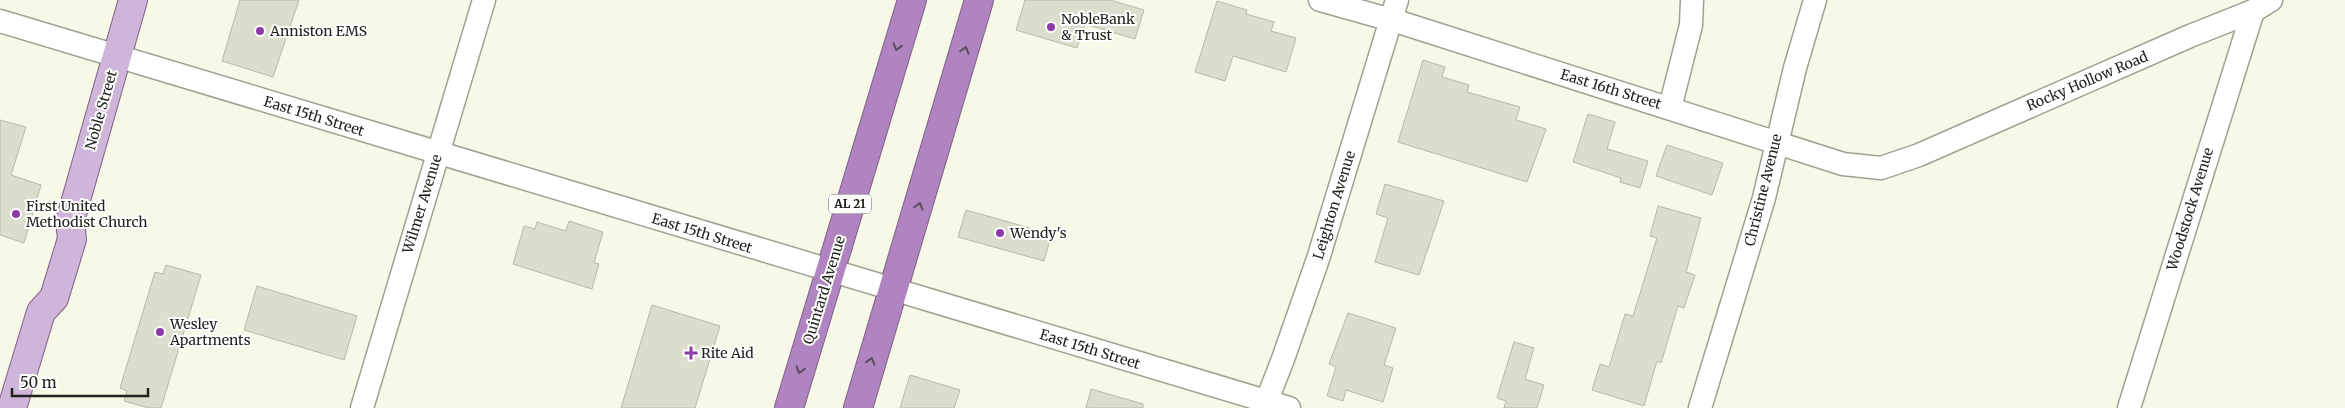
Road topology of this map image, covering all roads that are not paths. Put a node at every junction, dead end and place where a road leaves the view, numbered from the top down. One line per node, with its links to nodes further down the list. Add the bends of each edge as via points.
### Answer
1 (133, 0): 11 (main road, Noble Street)
2 (484, 0): 14 (street, Wilmer Avenue)
3 (912, 0): 16 (highway, Quintard Avenue / AL 21, one-way to 16)
4 (979, 0): 17 (highway, one-way to 4)
5 (1320, 0): 9 (street, East 16th Street)
6 (1692, 0): 12 (street, via 1691,25)
7 (1815, 0): 13 (street, Christine Avenue)
8 (2262, 5): 15 (street, Rocky Hollow Road); 25 (street, Woodstock Avenue)
9 (1394, 10): 12 (street, East 16th Street); 18 (street, Leighton Avenue, via 1318,259)
10 (0, 21): 11 (street, East 15th Street)
11 (116, 57): 14 (street, East 15th Street); 19 (main road, Noble Street, via 70,221 56,237 38,288 41,312)
12 (1670, 108): 13 (street, East 16th Street)
13 (1776, 141): 15 (street, East 16th Street, via 1843,164 1881,168); 24 (street, Christine Avenue, via 1764,198)
14 (437, 153): 16 (street, East 15th Street); 20 (street, Wilmer Avenue)
15 (1902, 161)
16 (830, 270): 17 (street, East 15th Street); 21 (highway, Quintard Avenue / AL 21, one-way to 21)
17 (894, 290): 18 (street, East 15th Street); 22 (highway, one-way to 17)
18 (1265, 404): 23 (street, East 15th Street)
19 (12, 408)
20 (362, 408)
21 (789, 408)
22 (858, 408)
23 (1289, 408)
24 (1700, 408)
25 (2130, 408)

